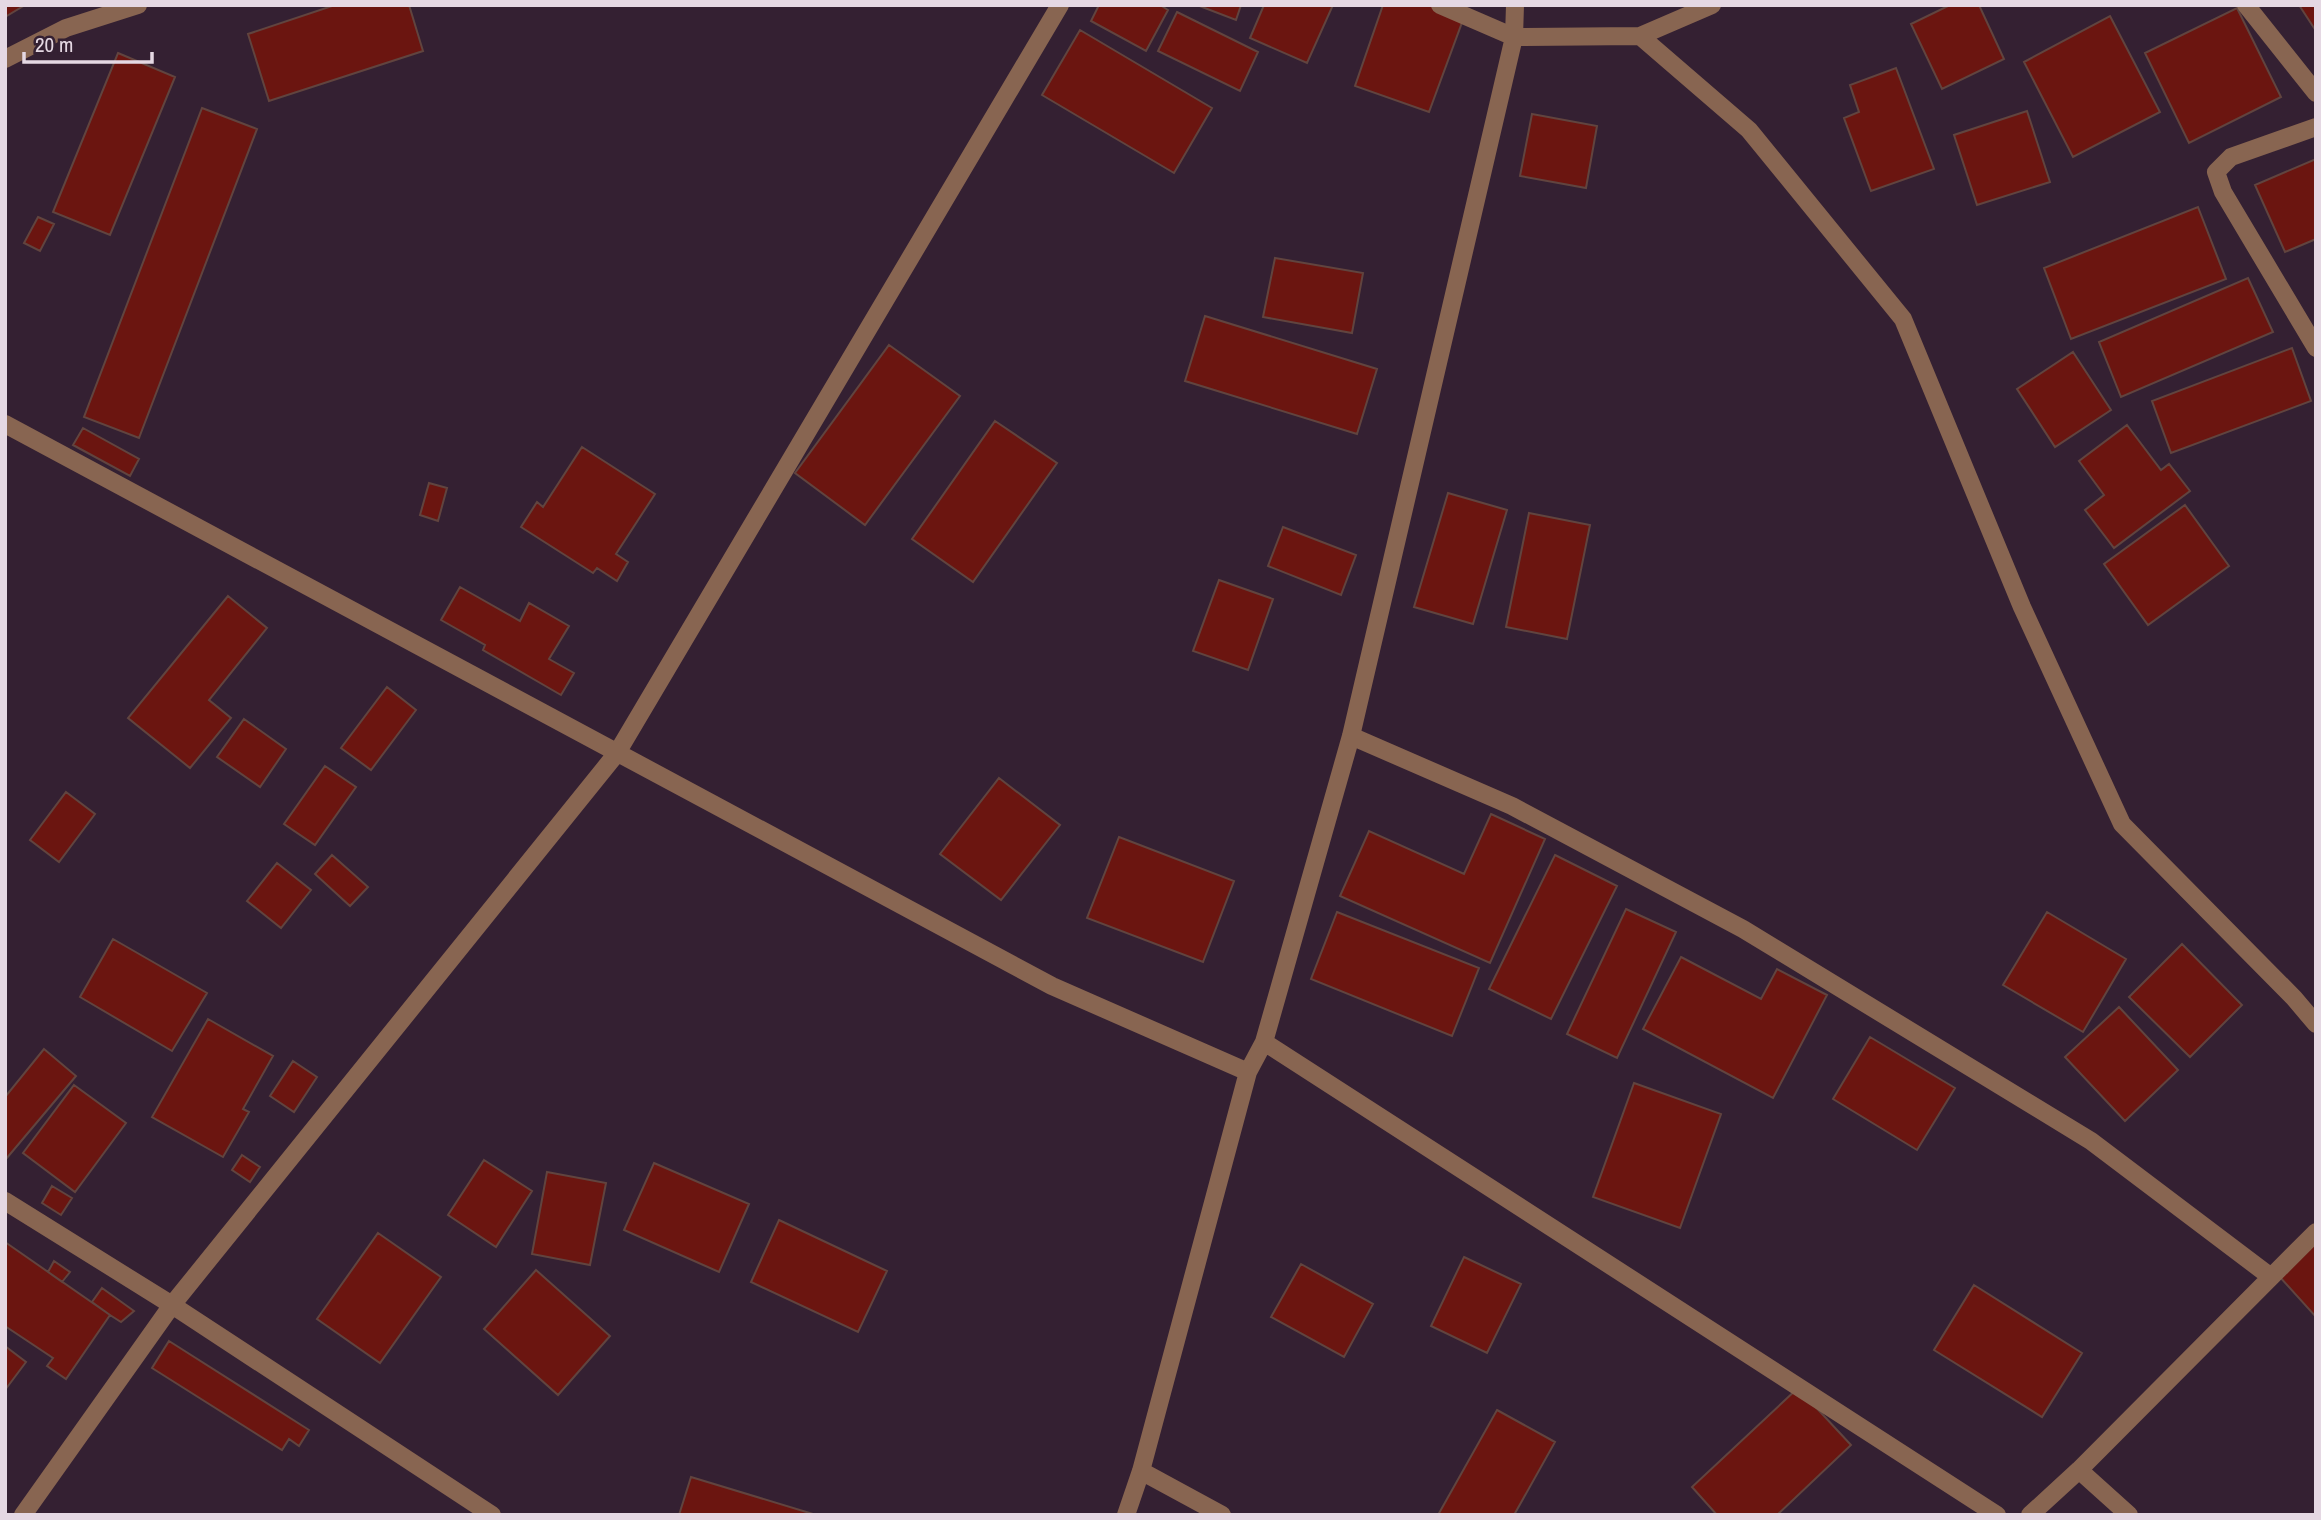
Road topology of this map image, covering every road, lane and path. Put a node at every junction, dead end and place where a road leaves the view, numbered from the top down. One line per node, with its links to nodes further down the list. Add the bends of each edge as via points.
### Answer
1 (138, 5): 9 (street, via 66,28)
2 (1060, 5): 15 (street)
3 (1440, 5): 8 (street)
4 (1515, 5): 8 (street)
5 (1712, 5): 7 (street)
6 (2246, 5): 10 (street)
7 (1640, 36): 8 (street); 16 (street, via 1749,130 1903,319 2022,607 2122,824)
8 (1514, 37): 14 (street)
9 (5, 59)
10 (2316, 93)
11 (2316, 127): 12 (street, via 2231,157 2216,172 2223,192)
12 (2316, 348)
13 (5, 424): 15 (street)
14 (1351, 736): 17 (street); 21 (street, via 1512,806 1743,929 2091,1140)
15 (617, 753): 18 (street, via 1052,986); 22 (street)
16 (2316, 1024)
17 (1264, 1042): 18 (street); 29 (street)
18 (1248, 1072): 24 (street)
19 (5, 1201): 22 (street)
20 (2316, 1232): 21 (street)
21 (2271, 1277): 23 (street)
22 (172, 1305): 25 (street); 26 (street)
23 (2079, 1470): 30 (street); 31 (street)
24 (1141, 1471): 27 (street); 28 (street)
25 (23, 1515)
26 (492, 1515)
27 (1126, 1515)
28 (1222, 1515)
29 (1997, 1515)
30 (2030, 1515)
31 (2129, 1515)

